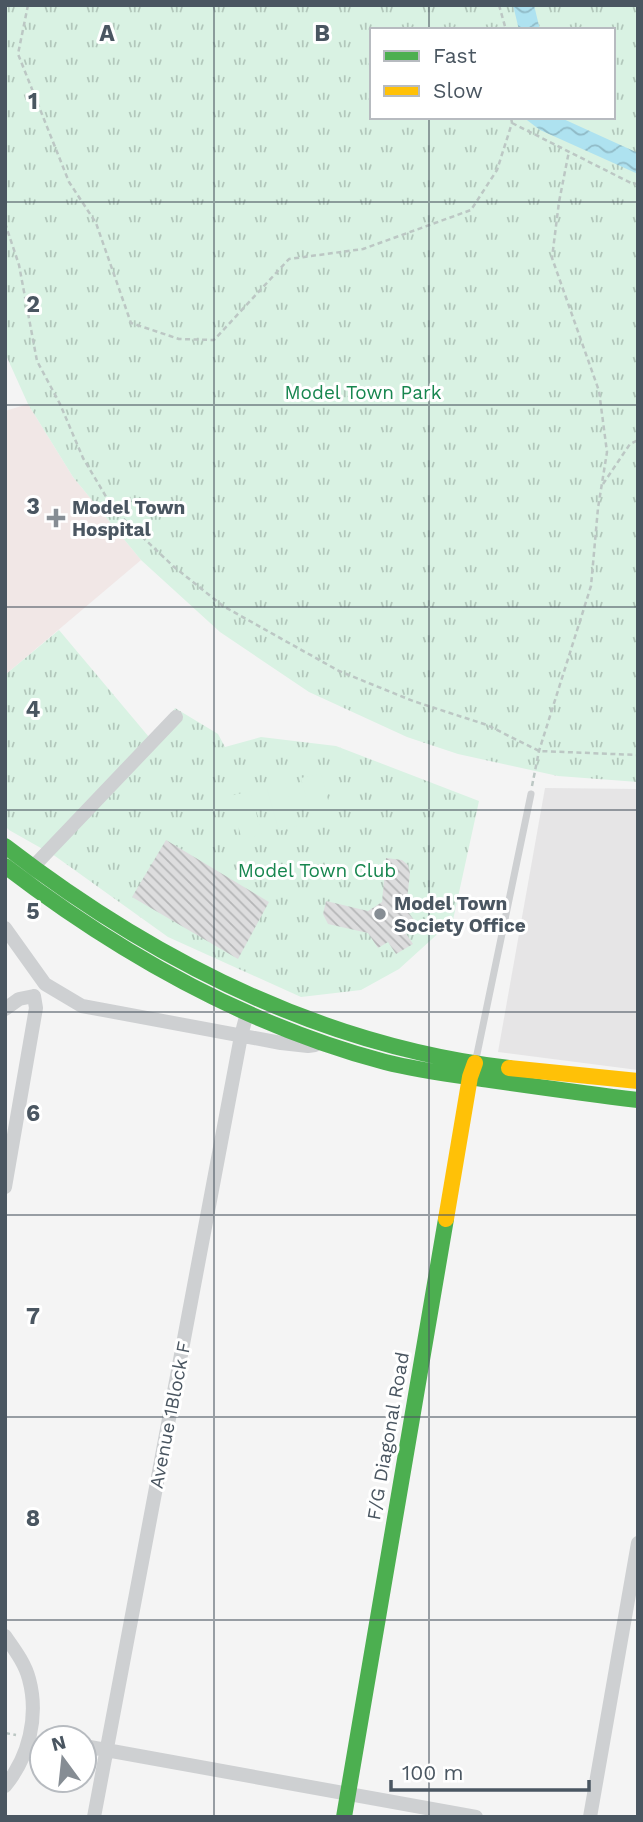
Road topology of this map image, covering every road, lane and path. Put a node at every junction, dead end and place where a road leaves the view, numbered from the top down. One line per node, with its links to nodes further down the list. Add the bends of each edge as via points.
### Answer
1 (28, 5): 5 (path, via 18,54 69,182 96,223 131,323 178,340 214,340 289,259 363,249 471,210 498,170)
2 (499, 5): 3 (path)
3 (505, 28)
4 (511, 119): 5 (path)
5 (512, 122): 6 (path)
6 (569, 151): 7 (path); 10 (path, via 552,258 598,390 607,452)
7 (638, 184)
8 (5, 223): 12 (path, via 19,265 37,361 83,458 114,510 223,606 339,671 487,725)
9 (638, 440): 10 (path, via 630,444)
10 (601, 486): 12 (path, via 591,586)
11 (176, 717): 17 (street)
12 (538, 751): 13 (path); 14 (path)
13 (638, 755)
14 (531, 794): 26 (lane)
15 (5, 846): 17 (main road)
16 (5, 866): 22 (main road, via 116,946 180,983)
17 (32, 868): 23 (main road, via 192,968)
18 (5, 928): 19 (street)
19 (45, 984): 20 (street); 24 (street, via 82,1006)
20 (34, 996): 21 (street); 29 (street, via 36,1008)
21 (5, 1009)
22 (247, 1013): 24 (street, Avenue 1Block F); 25 (main road)
23 (326, 1025): 25 (street); 26 (main road)
24 (241, 1036): 25 (street, via 308,1046); 34 (street, Avenue 1Block F)
25 (318, 1041): 26 (main road, via 388,1063)
26 (473, 1070): 27 (main road); 28 (main road); 37 (main road, F/G Diagonal Road)
27 (638, 1081)
28 (638, 1100)
29 (5, 1187)
30 (638, 1543): 41 (street)
31 (5, 1636): 32 (street, via 29,1677)
32 (35, 1724)
33 (98, 1747): 34 (street)
34 (107, 1749): 37 (street); 38 (street, Avenue 1Block F)
35 (28, 1753): 36 (street)
36 (5, 1786)
37 (349, 1793): 39 (main road, F/G Diagonal Road); 40 (street)
38 (94, 1817)
39 (344, 1817)
40 (476, 1817)
41 (590, 1817)

